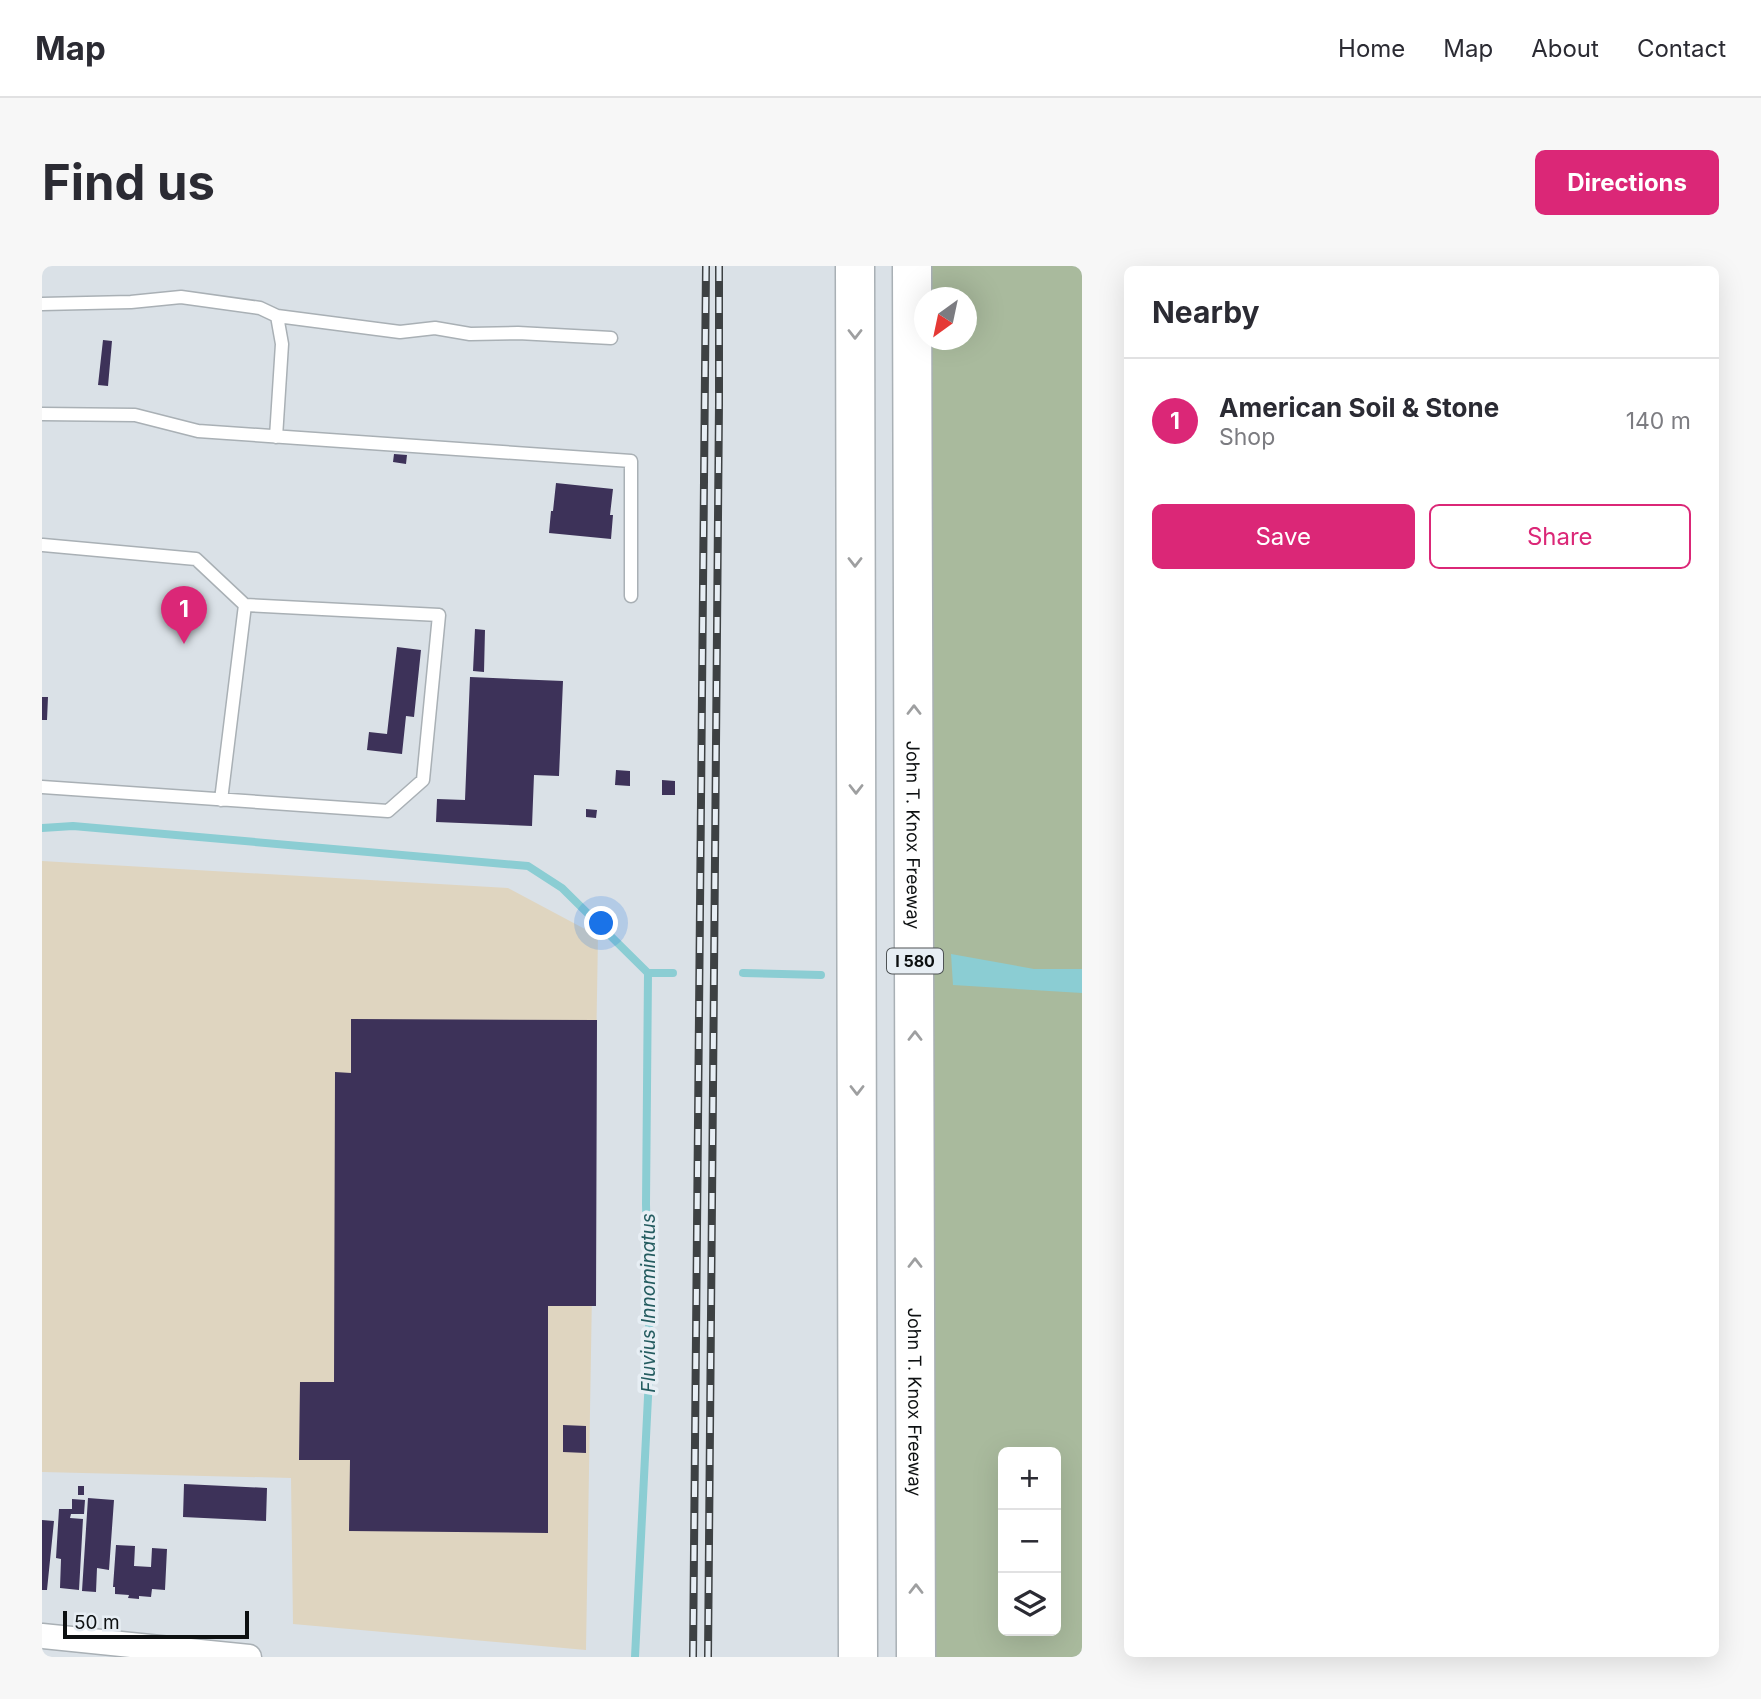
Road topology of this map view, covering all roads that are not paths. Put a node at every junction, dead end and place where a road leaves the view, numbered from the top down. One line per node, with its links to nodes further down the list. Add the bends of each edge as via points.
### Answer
1 (855, 266): 16 (highway, one-way to 16)
2 (912, 266): 17 (highway, John T. Knox Freeway / I 580, one-way to 2)
3 (42, 304): 4 (lane, via 181,297 260,308)
4 (277, 316): 5 (lane, via 400,332 435,328 470,334); 7 (lane, via 282,344)
5 (611, 338)
6 (42, 414): 7 (lane, via 135,415 198,430)
7 (276, 437): 10 (lane, via 631,461)
8 (43, 545): 9 (lane); 11 (lane, via 196,559)
9 (42, 561)
10 (631, 596)
11 (245, 605): 13 (lane); 13 (lane, via 439,615 423,780 388,811)
12 (42, 788): 13 (lane)
13 (222, 800)
14 (42, 1636): 15 (street)
15 (249, 1657)
16 (858, 1657)
17 (916, 1657)

